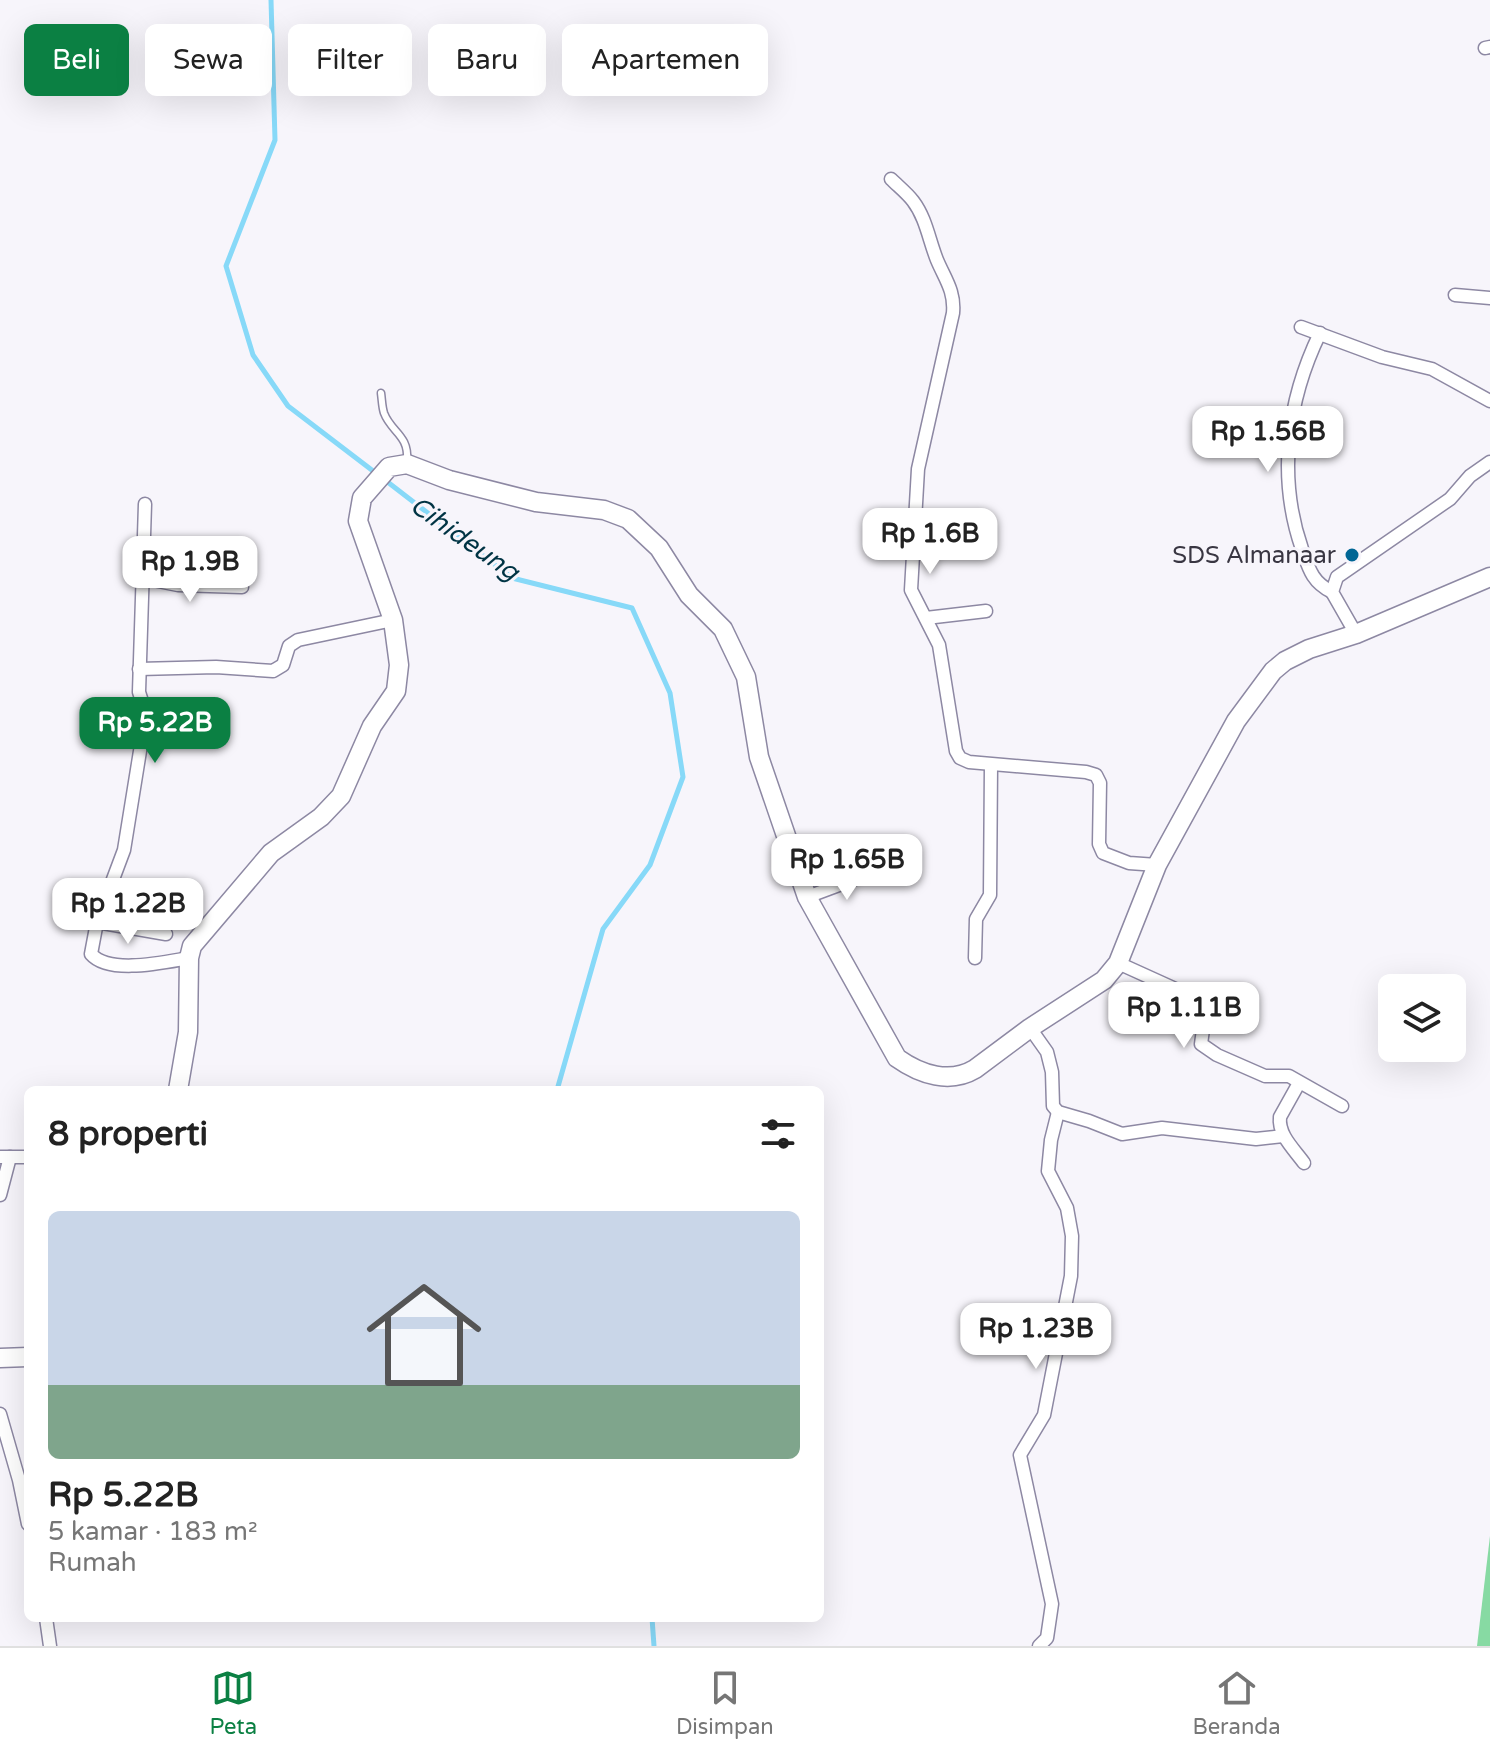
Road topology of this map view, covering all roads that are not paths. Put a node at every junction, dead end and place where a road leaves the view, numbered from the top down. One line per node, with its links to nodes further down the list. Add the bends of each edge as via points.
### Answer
1 (891, 179): 16 (street, via 924,221 954,301 918,469 911,590)
2 (1455, 295): 3 (street)
3 (1490, 298)
4 (1301, 327): 5 (street)
5 (1320, 333): 7 (street, via 1432,369); 14 (street, via 1300,382 1286,465 1292,520 1311,576)
6 (381, 393): 9 (lane, via 385,417 401,434 408,452)
7 (1490, 401)
8 (1490, 462): 14 (street, via 1450,499 1343,571)
9 (398, 465): 17 (main road, via 366,492 358,521); 23 (main road, via 536,502 604,510 628,519 659,548 689,595 723,629 746,677 759,757)
10 (145, 504): 12 (street)
11 (1490, 577): 18 (main road)
12 (143, 578): 13 (street); 19 (street)
13 (242, 587)
14 (1332, 592): 18 (street)
15 (986, 611): 16 (street)
16 (926, 618): 20 (street, via 939,645 957,755)
17 (393, 620): 19 (street, via 298,640 289,646 278,670); 26 (main road, via 399,665 396,691 372,726 341,796 271,853 195,941)
18 (1356, 634): 21 (main road, via 1309,649 1273,671 1236,721)
19 (139, 669): 24 (street, via 146,714 124,850)
20 (991, 765): 21 (street, via 1096,775 1103,853 1129,863); 27 (street, via 990,895 976,919)
21 (1157, 865): 28 (main road)
22 (874, 872): 23 (street)
23 (807, 897): 29 (main road, via 889,1046 906,1064 956,1077)
24 (97, 922): 25 (street); 26 (street, via 91,954 97,960 140,966)
25 (166, 934)
26 (189, 958): 31 (main road, via 188,1032)
27 (975, 958)
28 (1118, 963): 29 (main road, via 1104,980); 30 (street, via 1204,1002 1201,1044 1217,1055 1265,1076 1286,1075)
29 (1030, 1028): 33 (street, via 1047,1052)
30 (1299, 1083): 32 (street); 34 (street, via 1280,1117)
31 (179, 1086)
32 (1342, 1106)
33 (1058, 1112): 34 (street, via 1122,1134 1162,1128 1256,1139); 44 (street, via 1048,1171 1067,1208 1071,1276 1047,1406 1020,1455 1052,1604 1047,1638)
34 (1283, 1136): 36 (street)
35 (5, 1157): 37 (street)
36 (1304, 1163)
37 (0, 1195)
38 (24, 1357): 39 (main road)
39 (0, 1358)
40 (0, 1414): 41 (street)
41 (24, 1504)
42 (47, 1622): 43 (street)
43 (50, 1646)
44 (1039, 1646)

